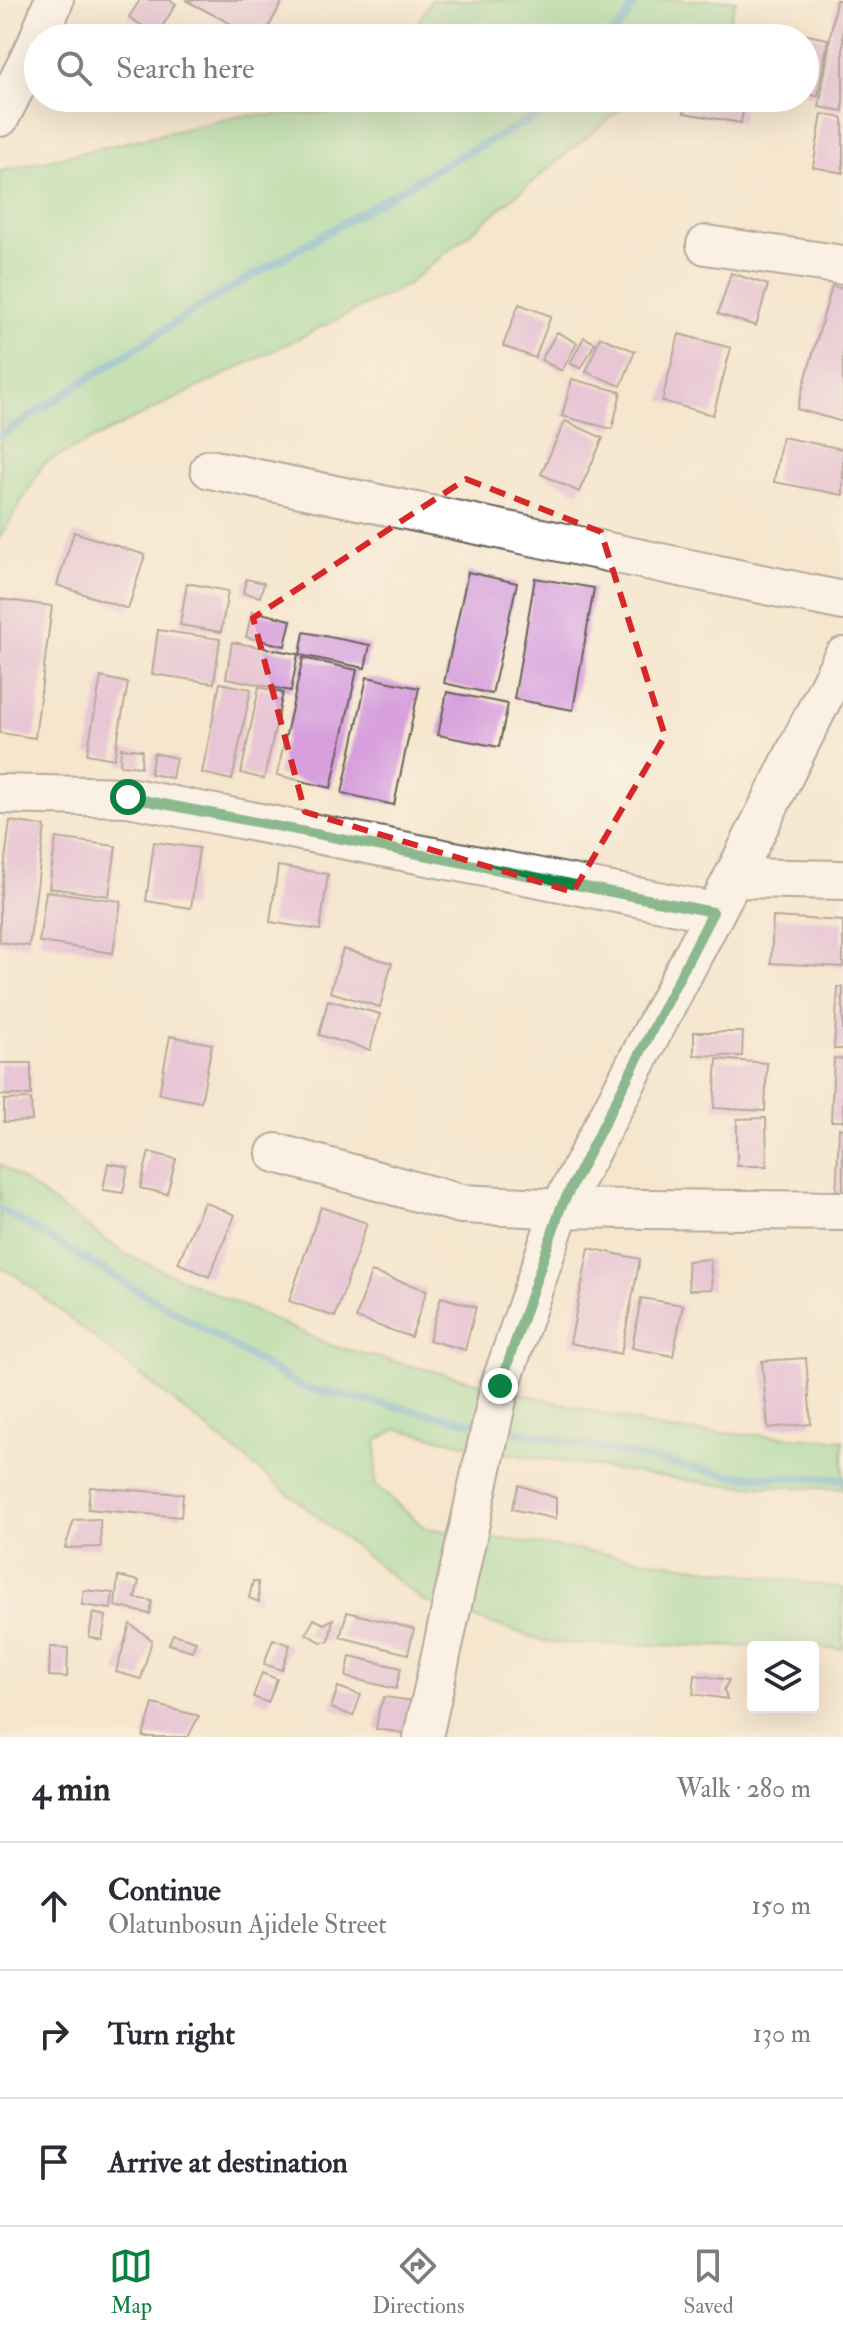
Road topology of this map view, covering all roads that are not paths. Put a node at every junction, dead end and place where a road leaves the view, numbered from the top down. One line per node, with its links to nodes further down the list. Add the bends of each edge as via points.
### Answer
1 (54, 0): 2 (street)
2 (45, 24)
3 (24, 70): 4 (street)
4 (0, 117)
5 (706, 245): 6 (street)
6 (843, 265)
7 (210, 469): 8 (street)
8 (843, 601)
9 (843, 657): 11 (street)
10 (0, 794): 13 (street, via 128,797)
11 (733, 878): 12 (street); 13 (street)
12 (843, 880)
13 (713, 912): 15 (street)
14 (276, 1153): 15 (street, via 461,1204)
15 (561, 1207): 16 (street); 17 (street, via 500,1386)
16 (843, 1211)
17 (423, 1737)

